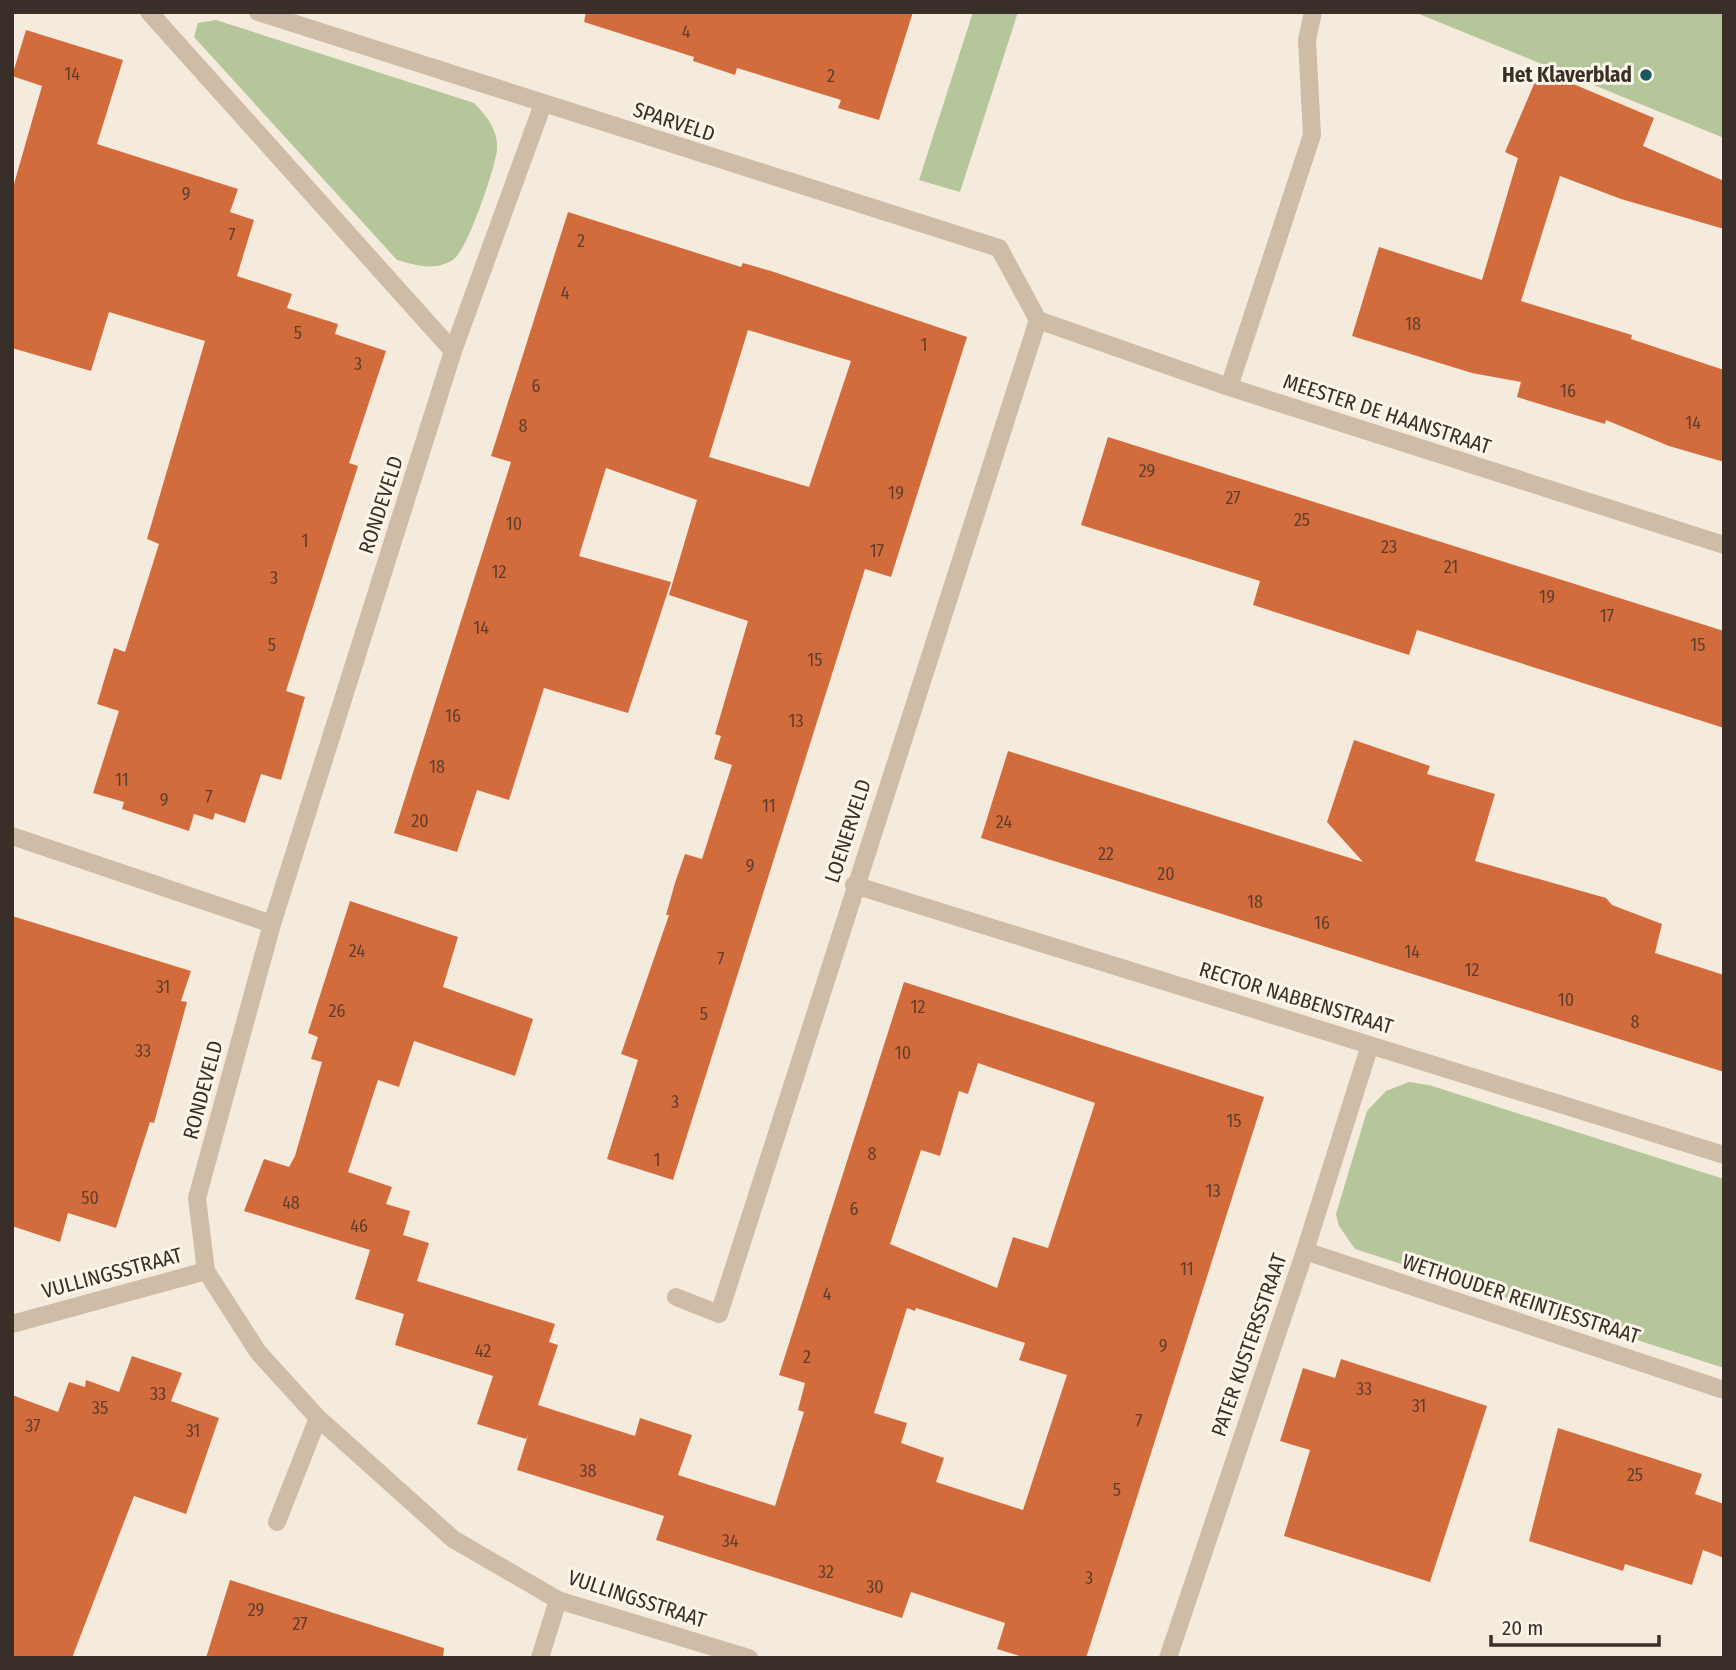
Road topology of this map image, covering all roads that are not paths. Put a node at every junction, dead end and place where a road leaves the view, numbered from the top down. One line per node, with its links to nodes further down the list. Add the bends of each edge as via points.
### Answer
1 (149, 12): 6 (street)
2 (258, 12): 4 (street, SPARVELD)
3 (1313, 12): 7 (street, via 1307,40 1312,135)
4 (543, 104): 5 (street, SPARVELD, via 999,248); 6 (street, RONDEVELD)
5 (1038, 320): 7 (street, MEESTER DE HAANSTRAAT); 10 (street, LOENERVELD)
6 (453, 351): 11 (street, RONDEVELD)
7 (1229, 387): 8 (street, MEESTER DE HAANSTRAAT)
8 (1724, 545)
9 (12, 836): 11 (street)
10 (854, 885): 12 (street, RECTOR NABBENSTRAAT); 16 (street, LOENERVELD, via 719,1314)
11 (272, 924): 15 (street, RONDEVELD, via 197,1198)
12 (1370, 1045): 13 (street, RECTOR NABBENSTRAAT); 14 (street, PATER KUSTERSSTRAAT)
13 (1724, 1155)
14 (1305, 1251): 18 (street, WETHOUDER REINTJESSTRAAT); 24 (street, PATER KUSTERSSTRAAT)
15 (206, 1271): 17 (street, VULLINGSSTRAAT); 19 (street, VULLINGSSTRAAT, via 258,1352)
16 (676, 1297)
17 (12, 1324)
18 (1724, 1390)
19 (318, 1418): 20 (street); 21 (street, VULLINGSSTRAAT, via 453,1539)
20 (276, 1522)
21 (558, 1600): 22 (street); 23 (street, VULLINGSSTRAAT)
22 (540, 1658)
23 (749, 1658)
24 (1168, 1658)

